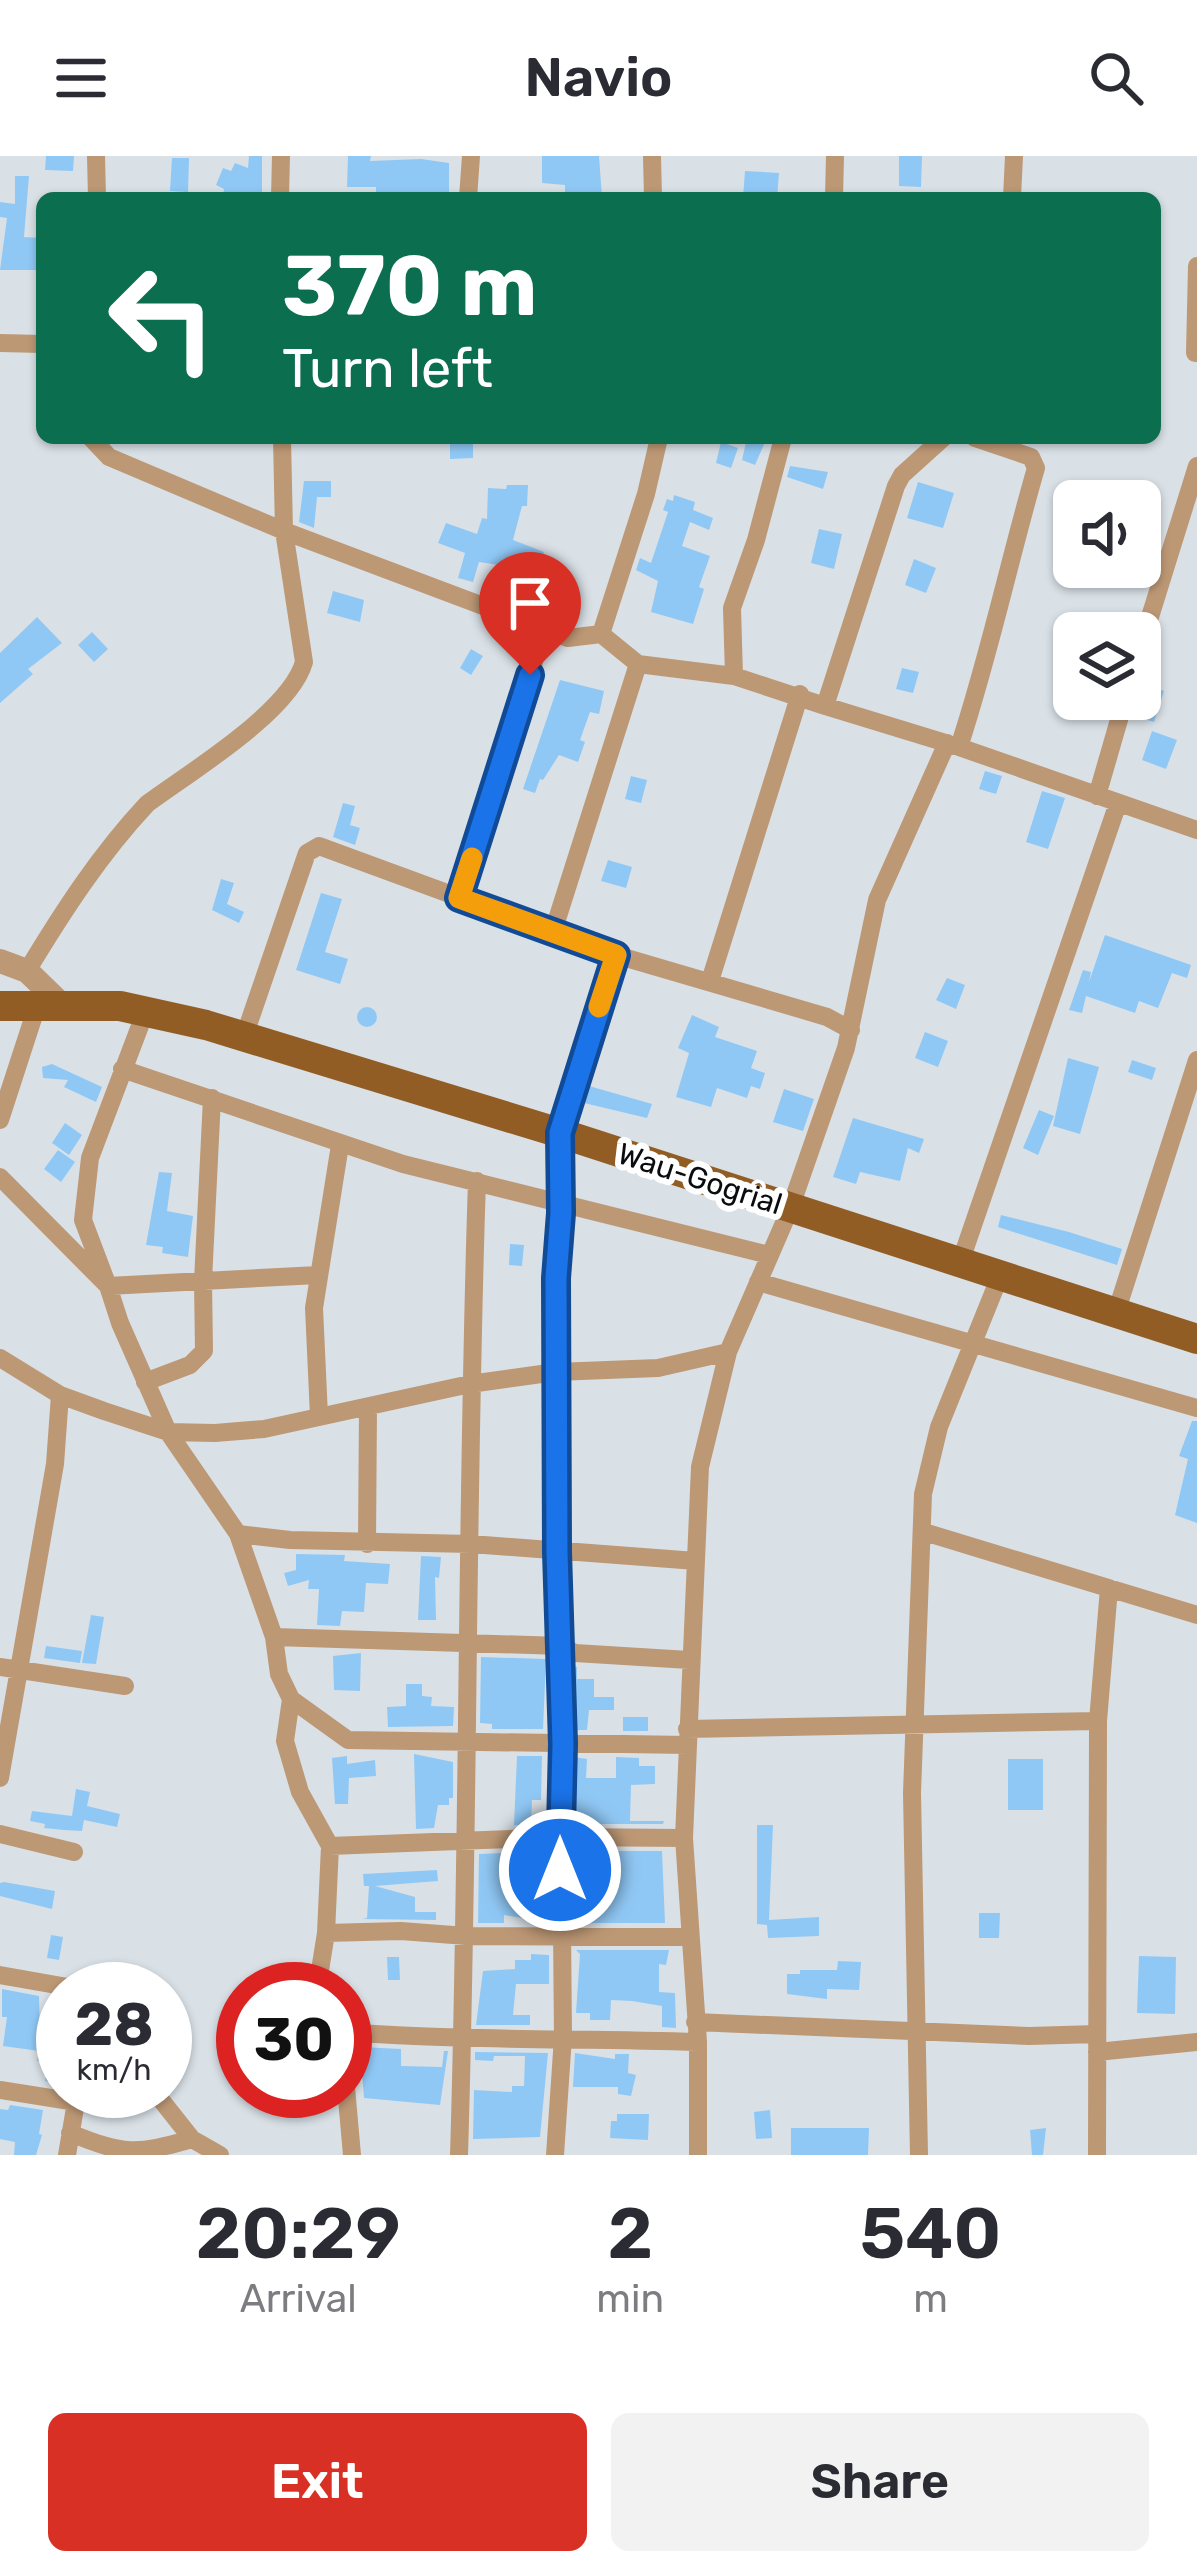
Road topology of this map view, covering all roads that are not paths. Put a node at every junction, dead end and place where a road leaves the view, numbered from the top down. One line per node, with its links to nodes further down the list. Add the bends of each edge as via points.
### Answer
1 (96, 156): 7 (street)
2 (281, 156): 8 (street)
3 (471, 156): 9 (street)
4 (652, 156): 10 (street)
5 (835, 156): 11 (street)
6 (1015, 156): 12 (street)
7 (97, 192)
8 (280, 192)
9 (468, 192)
10 (653, 192)
11 (834, 192)
12 (1012, 192)
13 (1197, 266): 16 (street)
14 (0, 343): 15 (street)
15 (36, 344)
16 (1195, 353)
17 (97, 444): 24 (street, via 109,457)
18 (282, 444): 24 (street)
19 (658, 444): 27 (street)
20 (781, 444): 29 (street, via 732,608)
21 (937, 444): 31 (street, via 896,486)
22 (993, 444): 33 (street, via 1031,457 1036,468 990,652)
23 (1197, 466): 25 (street)
24 (284, 531): 26 (street); 41 (street, via 304,662 299,678 278,705 132,820)
25 (1152, 612)
26 (544, 630): 27 (street, via 568,638); 37 (street)
27 (602, 634): 28 (street)
28 (638, 664): 29 (street); 38 (street)
29 (734, 676): 30 (street)
30 (800, 694): 31 (street); 42 (street)
31 (825, 706): 33 (street)
32 (1119, 720): 34 (street)
33 (953, 745): 34 (street); 46 (street, via 878,900)
34 (1097, 796): 35 (street)
35 (1118, 802): 36 (street); 59 (street)
36 (1197, 830)
37 (459, 898): 38 (street); 47 (street, via 312,848)
38 (553, 932): 39 (street)
39 (616, 955): 42 (street); 52 (street)
40 (0, 961): 41 (street)
41 (27, 971): 43 (street)
42 (710, 980): 46 (street)
43 (49, 1004): 44 (main road, Wau-Gogrial); 45 (main road, Wau-Gogrial); 51 (street)
44 (0, 1006)
45 (146, 1010): 47 (main road, Wau-Gogrial); 49 (street)
46 (851, 1030): 57 (street)
47 (244, 1037): 52 (main road, Wau-Gogrial)
48 (1197, 1060): 65 (street)
49 (122, 1069): 50 (street); 64 (street, via 90,1158 83,1220)
50 (212, 1098): 53 (street); 62 (street)
51 (0, 1120)
52 (560, 1133): 56 (street); 57 (main road, Wau-Gogrial)
53 (340, 1145): 55 (street); 60 (street)
54 (0, 1177): 64 (street)
55 (477, 1181): 56 (street); 72 (street)
56 (560, 1200): 58 (street); 70 (street)
57 (790, 1209): 58 (street); 59 (main road, Wau-Gogrial)
58 (769, 1255): 63 (street)
59 (960, 1263): 61 (main road, Wau-Gogrial)
60 (318, 1275): 62 (street); 76 (street)
61 (1000, 1276): 65 (main road, Wau-Gogrial); 67 (street)
62 (203, 1281): 64 (street); 71 (street, via 204,1351 190,1366)
63 (758, 1282): 67 (street); 68 (street)
64 (108, 1286): 71 (street)
65 (1116, 1313): 66 (main road, Wau-Gogrial)
66 (1197, 1339)
67 (972, 1345): 75 (street); 78 (street, via 927,1465)
68 (728, 1352): 70 (street, via 658,1368); 83 (street, via 700,1467)
69 (0, 1358): 73 (street)
70 (556, 1372): 72 (street); 82 (street)
71 (146, 1382): 77 (street)
72 (470, 1384): 74 (street); 81 (street)
73 (60, 1395): 77 (street); 91 (street)
74 (368, 1408): 76 (street); 80 (street)
75 (1197, 1408)
76 (319, 1416): 77 (street, via 264,1429)
77 (168, 1432): 79 (street)
78 (924, 1532): 84 (street); 95 (street)
79 (238, 1534): 80 (street); 86 (street)
80 (367, 1544): 81 (street)
81 (471, 1544): 82 (street); 87 (street)
82 (557, 1552): 83 (street); 88 (street)
83 (696, 1562): 89 (street)
84 (1109, 1588): 85 (street); 94 (street)
85 (1197, 1615)
86 (274, 1637): 87 (street); 93 (street)
87 (469, 1646): 88 (street); 97 (street)
88 (561, 1646): 89 (street); 98 (street)
89 (688, 1660): 96 (street)
90 (0, 1667): 91 (street)
91 (21, 1670): 92 (street); 99 (street)
92 (125, 1686)
93 (291, 1699): 97 (street, via 348,1740); 104 (street, via 285,1741 299,1792)
94 (1098, 1721): 95 (street); 119 (street)
95 (915, 1726): 96 (street); 113 (street)
96 (688, 1737): 98 (street); 102 (street)
97 (467, 1742): 98 (street); 103 (street)
98 (563, 1744): 101 (street)
99 (0, 1778)
100 (0, 1834): 105 (street)
101 (560, 1838): 102 (street); 103 (street); 107 (street)
102 (684, 1838): 109 (street)
103 (468, 1842): 104 (street); 108 (street)
104 (330, 1846): 106 (street)
105 (74, 1852)
106 (326, 1934): 108 (street); 110 (street)
107 (562, 1935): 108 (street); 109 (street); 116 (street)
108 (466, 1936): 117 (street)
109 (690, 1937): 114 (street)
110 (321, 1962)
111 (0, 1975): 112 (street)
112 (36, 1981)
113 (919, 2029): 114 (street); 119 (street); 133 (street)
114 (696, 2032): 116 (street); 132 (street)
115 (372, 2034): 117 (street)
116 (563, 2037): 117 (street); 131 (street)
117 (463, 2041): 130 (street)
118 (1197, 2042): 119 (street)
119 (1097, 2043): 134 (street)
120 (0, 2090): 121 (street)
121 (36, 2093)
122 (72, 2118): 125 (street)
123 (175, 2118): 126 (street)
124 (349, 2118): 129 (street)
125 (70, 2133): 126 (street, via 112,2152 143,2154); 127 (street)
126 (192, 2139): 128 (street)
127 (67, 2155)
128 (220, 2155)
129 (352, 2155)
130 (459, 2155)
131 (555, 2155)
132 (698, 2155)
133 (919, 2155)
134 (1096, 2155)

